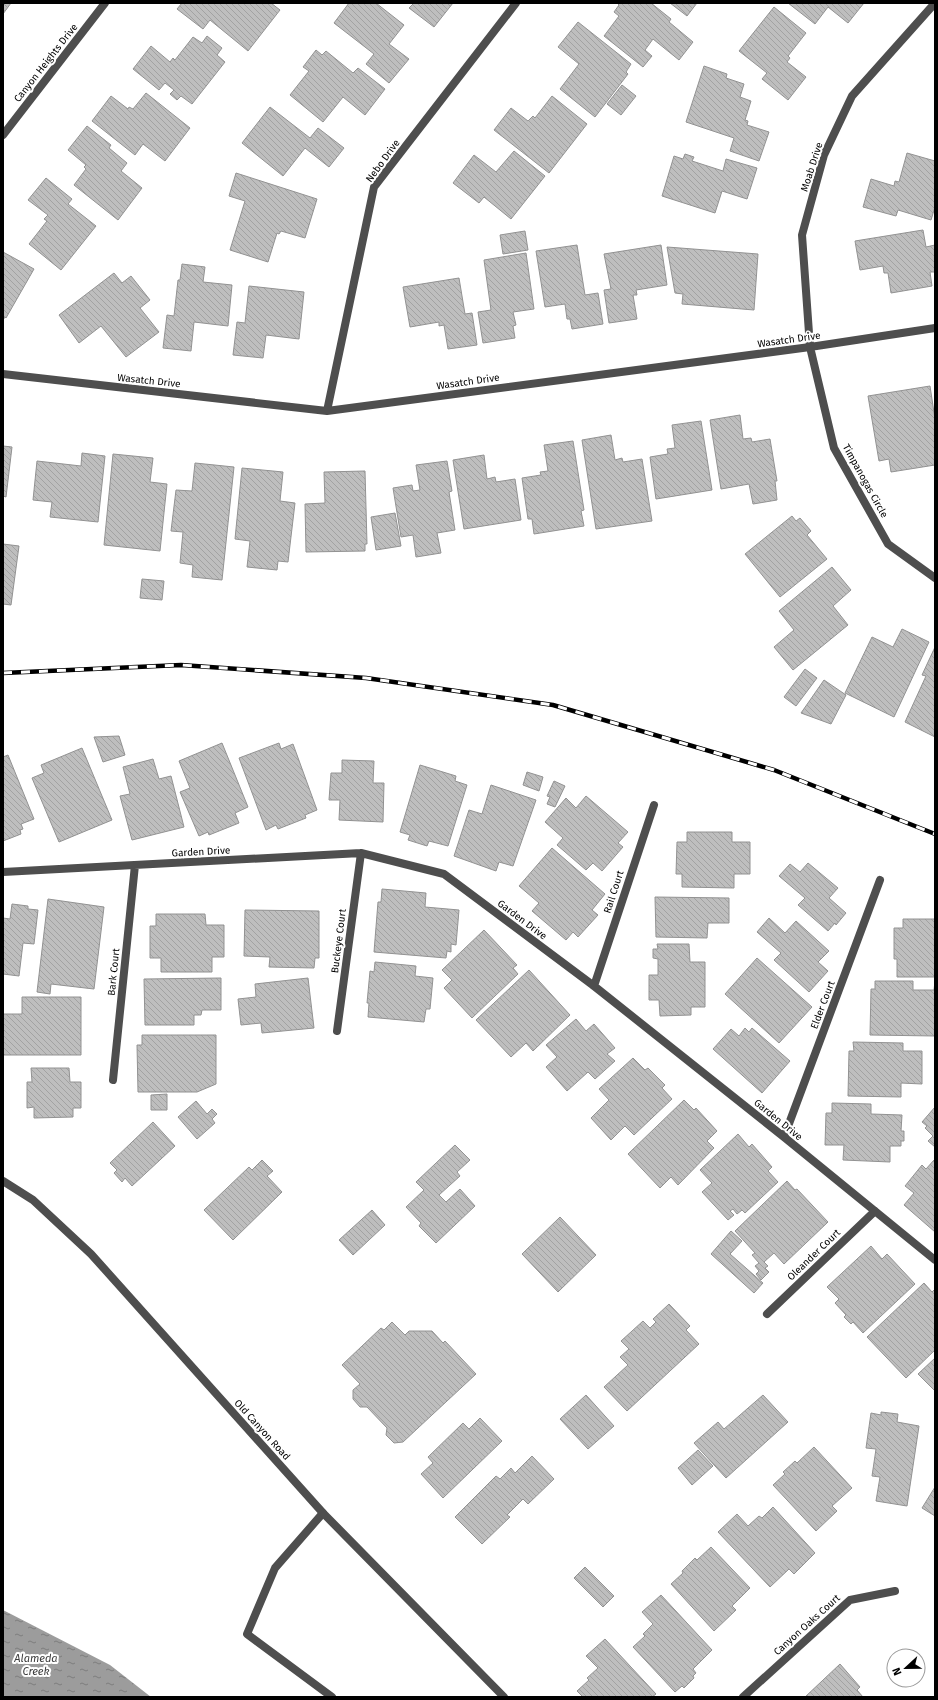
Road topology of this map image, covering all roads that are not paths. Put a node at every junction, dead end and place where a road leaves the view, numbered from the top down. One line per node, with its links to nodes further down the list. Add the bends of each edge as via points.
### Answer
1 (105, 3): 4 (street, Canyon Heights Drive)
2 (516, 3): 8 (street, Nebo Drive, via 374,187)
3 (935, 3): 6 (street, Moab Drive, via 852,96 824,155 802,235)
4 (3, 135)
5 (935, 328): 6 (street, Wasatch Drive)
6 (810, 347): 8 (street, Wasatch Drive); 9 (street, Timpanogas Circle, via 834,448 888,544)
7 (3, 374): 8 (street, Wasatch Drive)
8 (327, 411)
9 (935, 578)
10 (654, 805): 15 (street, Rail Court)
11 (361, 853): 12 (street, Garden Drive); 15 (street, Garden Drive, via 444,874); 16 (street, Buckeye Court)
12 (135, 865): 13 (street, Garden Drive); 17 (street, Bark Court)
13 (3, 872)
14 (880, 880): 18 (street, Elder Court)
15 (594, 986): 18 (street, Garden Drive)
16 (337, 1031)
17 (112, 1080)
18 (784, 1137): 20 (street, Garden Drive)
19 (3, 1181): 23 (street, Old Canyon Road, via 33,1200 91,1254)
20 (876, 1211): 21 (street, Garden Drive); 22 (street, Oleander Court)
21 (935, 1260)
22 (767, 1314)
23 (323, 1513): 25 (street, via 275,1568 247,1634); 26 (street, Old Canyon Road)
24 (895, 1591): 27 (street, Canyon Oaks Court, via 850,1600)
25 (332, 1697)
26 (504, 1697)
27 (743, 1697)

